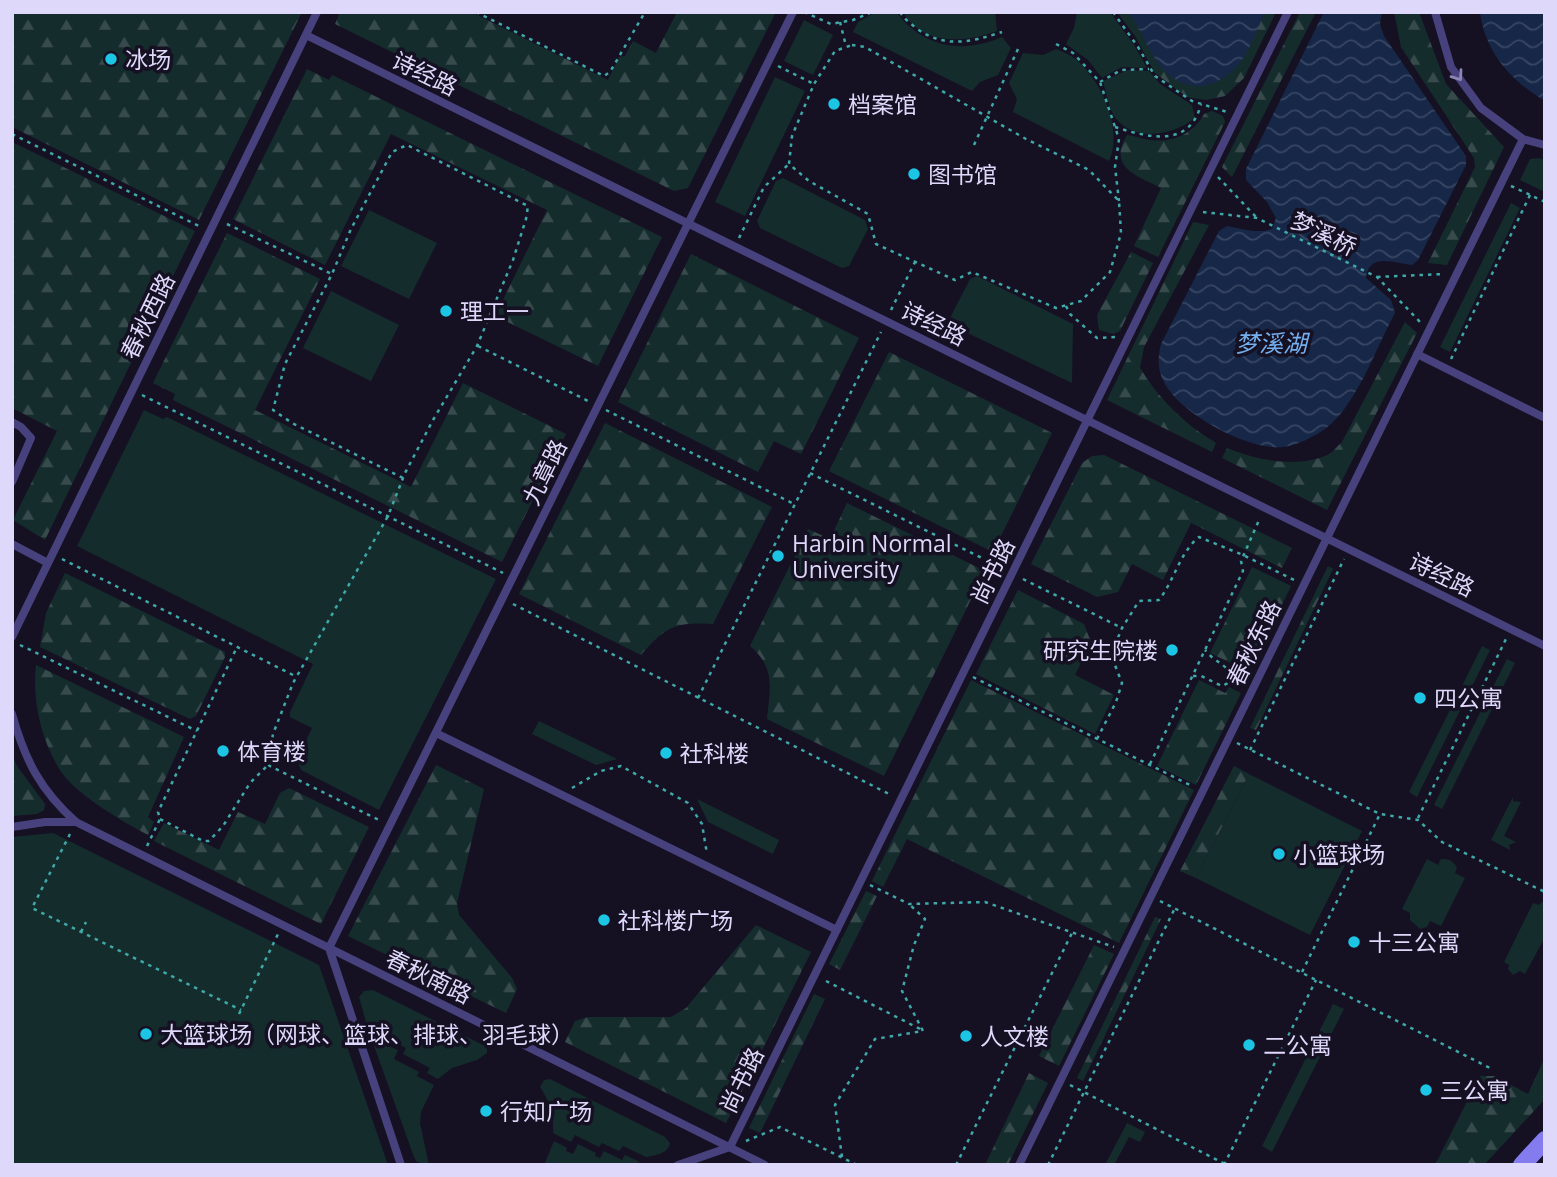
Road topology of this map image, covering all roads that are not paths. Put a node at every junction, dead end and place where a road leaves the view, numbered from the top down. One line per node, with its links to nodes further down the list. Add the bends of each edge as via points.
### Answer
1 (317, 12): 5 (lane, 春秋西路)
2 (793, 12): 8 (lane, 九章路)
3 (1288, 12): 11 (lane, 尚书路)
4 (1435, 12): 6 (lane, one-way to 6, via 1451,67 1481,108)
5 (306, 35): 8 (lane, 诗经路); 16 (lane, 春秋西路)
6 (1522, 139): 7 (lane); 9 (lane, 春秋东路)
7 (1545, 145)
8 (688, 224): 11 (lane, 诗经路); 20 (lane, 九章路)
9 (1417, 355): 10 (lane); 14 (lane, 春秋东路)
10 (1545, 418)
11 (1087, 421): 14 (lane, 诗经路); 23 (lane, 尚书路)
12 (12, 422): 13 (lane, via 31,438)
13 (12, 482)
14 (1326, 539): 18 (lane, 诗经路); 30 (lane, 春秋东路)
15 (12, 544): 16 (lane)
16 (50, 559): 17 (lane, 春秋西路)
17 (12, 639)
18 (1545, 646)
19 (12, 714): 21 (lane, 春秋南路, via 31,767 53,801)
20 (436, 733): 23 (lane); 24 (lane, 九章路)
21 (76, 822): 22 (lane, 春秋南路); 24 (lane, 春秋南路)
22 (12, 827)
23 (837, 930): 26 (lane, 尚书路)
24 (329, 948): 26 (lane, 春秋南路); 27 (lane)
25 (1545, 1140): 31 (street)
26 (730, 1147): 28 (lane); 29 (lane, 春秋南路)
27 (401, 1165)
28 (677, 1165)
29 (765, 1165)
30 (1020, 1165)
31 (1522, 1165)

